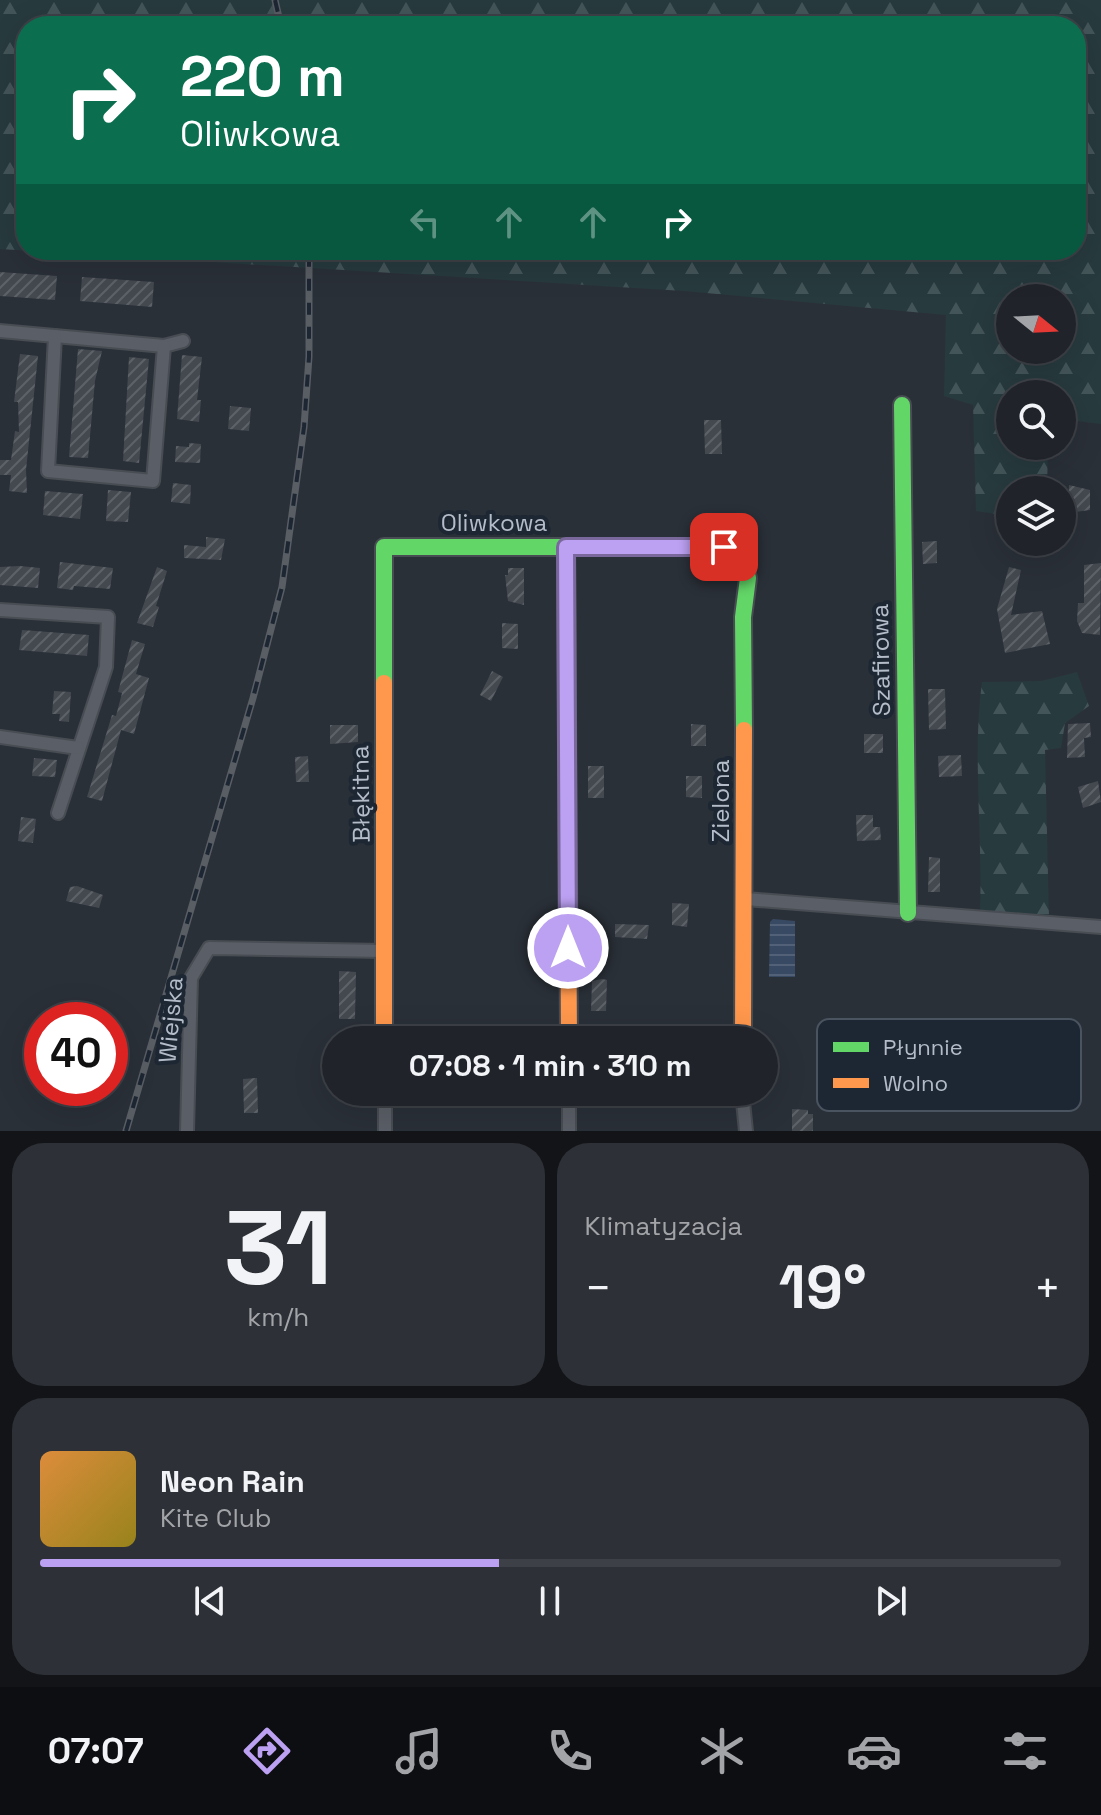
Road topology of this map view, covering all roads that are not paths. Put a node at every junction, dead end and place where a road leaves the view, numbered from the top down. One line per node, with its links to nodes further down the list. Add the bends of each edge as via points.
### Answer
1 (0, 331): 2 (street)
2 (55, 336): 4 (street); 4 (street, via 48,471 153,481)
3 (183, 341): 4 (street)
4 (164, 346)
5 (902, 405): 14 (street, Szafirowa)
6 (384, 547): 7 (street, Oliwkowa); 16 (street, Błękitna)
7 (566, 547): 8 (street, Oliwkowa, via 724,547); 18 (street)
8 (744, 561): 13 (street, Zielona)
9 (0, 610): 11 (street, via 108,617 106,667)
10 (0, 737): 11 (street)
11 (78, 748): 12 (street)
12 (58, 813)
13 (746, 899): 14 (street); 19 (street, Zielona)
14 (908, 913): 15 (street)
15 (1101, 927)
16 (384, 951): 17 (street, Błękitna); 23 (street, Wiejska, via 209,948 191,978)
17 (384, 1026)
18 (569, 1026)
19 (743, 1026)
20 (385, 1106): 24 (street)
21 (569, 1106): 25 (street)
22 (743, 1106): 26 (street)
23 (187, 1131)
24 (385, 1131)
25 (569, 1131)
26 (746, 1131)

